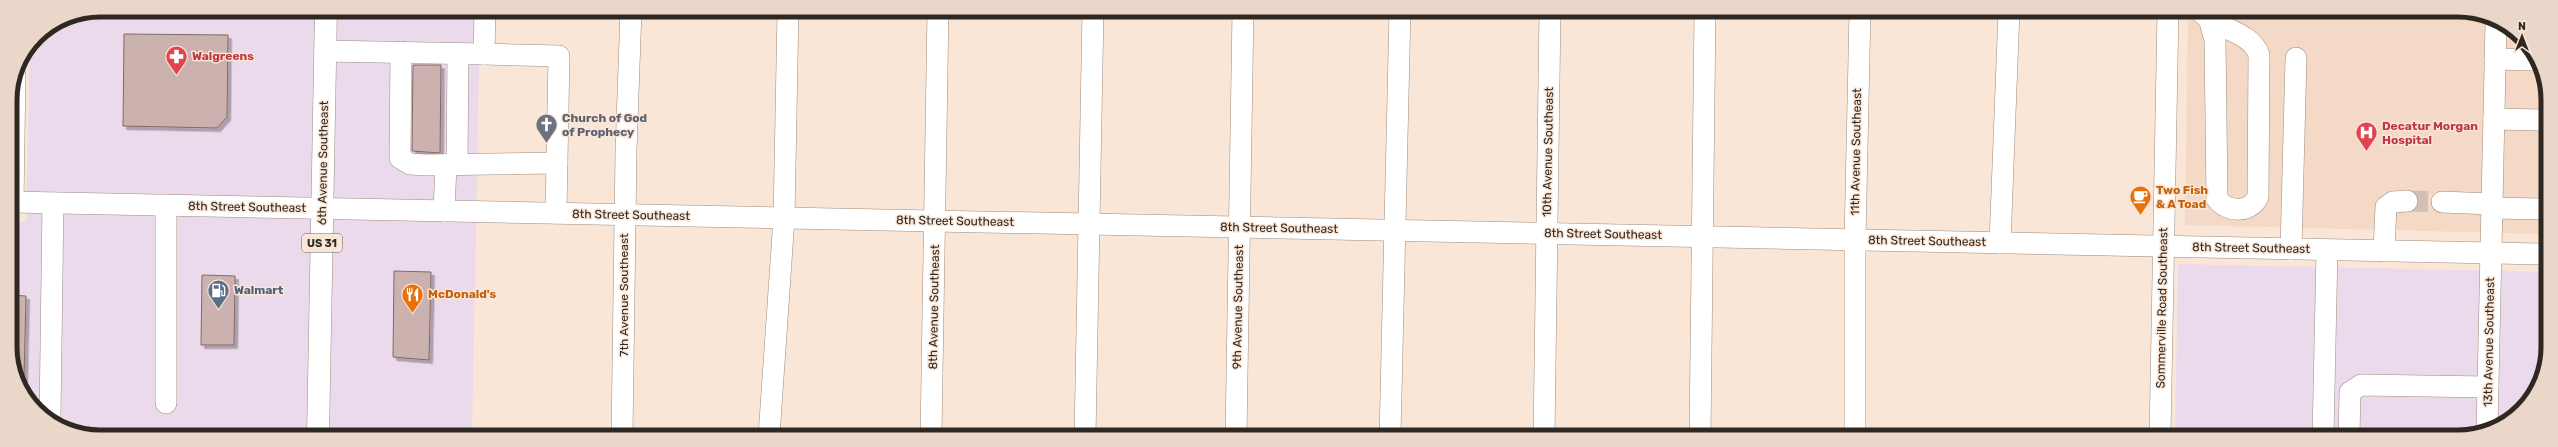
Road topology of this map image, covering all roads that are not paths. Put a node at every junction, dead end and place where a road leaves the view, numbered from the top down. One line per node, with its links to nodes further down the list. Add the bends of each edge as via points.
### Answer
1 (326, 17): 17 (main road, 6th Avenue Southeast / US 31)
2 (485, 17): 20 (street)
3 (631, 17): 38 (street, 7th Avenue Southeast)
4 (788, 17): 39 (street)
5 (938, 17): 40 (street, 8th Avenue Southeast)
6 (1093, 17): 41 (street)
7 (1243, 17): 42 (street, 9th Avenue Southeast)
8 (1400, 17): 43 (street)
9 (1550, 17): 44 (street, 10th Avenue Southeast)
10 (1705, 17): 45 (street)
11 (1860, 17): 46 (street, 11th Avenue Southeast)
12 (2009, 17): 47 (street)
13 (2168, 17): 48 (street, Sommerville Road Southeast)
14 (2202, 17): 15 (street, via 2216,40 2217,199 2227,208 2244,209 2255,204 2258,197 2260,55 2256,46 2240,34)
15 (2206, 17)
16 (2496, 26): 22 (street, 13th Avenue Southeast)
17 (325, 51): 18 (street); 34 (main road, 6th Avenue Southeast / US 31)
18 (401, 52): 19 (street); 27 (street, via 400,158 410,164)
19 (458, 54): 20 (street); 27 (street)
20 (484, 54): 26 (street, via 559,56)
21 (2296, 58): 49 (street)
22 (2495, 59): 23 (street); 24 (street, 13th Avenue Southeast)
23 (2531, 60)
24 (2494, 119): 25 (street); 33 (street, 13th Avenue Southeast)
25 (2541, 120)
26 (557, 163): 27 (street); 37 (street)
27 (451, 164): 36 (street)
28 (2407, 201): 51 (street, via 2393,202 2386,207)
29 (17, 202): 31 (street, 8th Street Southeast)
30 (2442, 202): 33 (street)
31 (53, 203): 32 (street, 8th Street Southeast); 56 (street)
32 (166, 205): 34 (street, 8th Street Southeast); 55 (street)
33 (2492, 206): 35 (street); 52 (street, 13th Avenue Southeast)
34 (323, 208): 36 (street, 8th Street Southeast); 58 (main road, 6th Avenue Southeast / US 31)
35 (2541, 209)
36 (444, 211): 37 (street, 8th Street Southeast)
37 (556, 213): 38 (street, 8th Street Southeast)
38 (624, 215): 39 (street, 8th Street Southeast); 59 (street, 7th Avenue Southeast)
39 (784, 218): 40 (street, 8th Street Southeast); 60 (street)
40 (935, 221): 41 (street, 8th Street Southeast); 61 (street, 8th Avenue Southeast)
41 (1088, 224): 42 (street, 8th Street Southeast); 62 (street)
42 (1239, 227): 43 (street, 8th Street Southeast); 63 (street, 9th Avenue Southeast)
43 (1395, 230): 44 (street, 8th Street Southeast); 64 (street)
44 (1546, 233): 45 (street, 8th Street Southeast); 65 (street, 10th Avenue Southeast)
45 (1703, 236): 46 (street, 8th Street Southeast); 66 (street)
46 (1855, 240): 47 (street, 8th Street Southeast); 67 (street, 11th Avenue Southeast)
47 (2000, 243): 48 (street, 8th Street Southeast)
48 (2163, 246): 49 (street, 8th Street Southeast); 68 (street, Sommerville Road Southeast)
49 (2291, 249): 50 (street, 8th Street Southeast)
50 (2327, 250): 51 (street, 8th Street Southeast); 69 (street)
51 (2384, 251): 52 (street, 8th Street Southeast)
52 (2490, 253): 53 (street, 8th Street Southeast); 54 (street, 13th Avenue Southeast)
53 (2541, 254)
54 (2488, 387): 57 (street, 13th Avenue Southeast); 70 (street, via 2361,385 2350,392)
55 (166, 403)
56 (50, 414)
57 (2487, 425)
58 (318, 430)
59 (622, 430)
60 (769, 430)
61 (931, 430)
62 (1084, 430)
63 (1236, 430)
64 (1390, 430)
65 (1544, 430)
66 (1700, 430)
67 (1855, 430)
68 (2160, 430)
69 (2322, 430)
70 (2349, 430)

